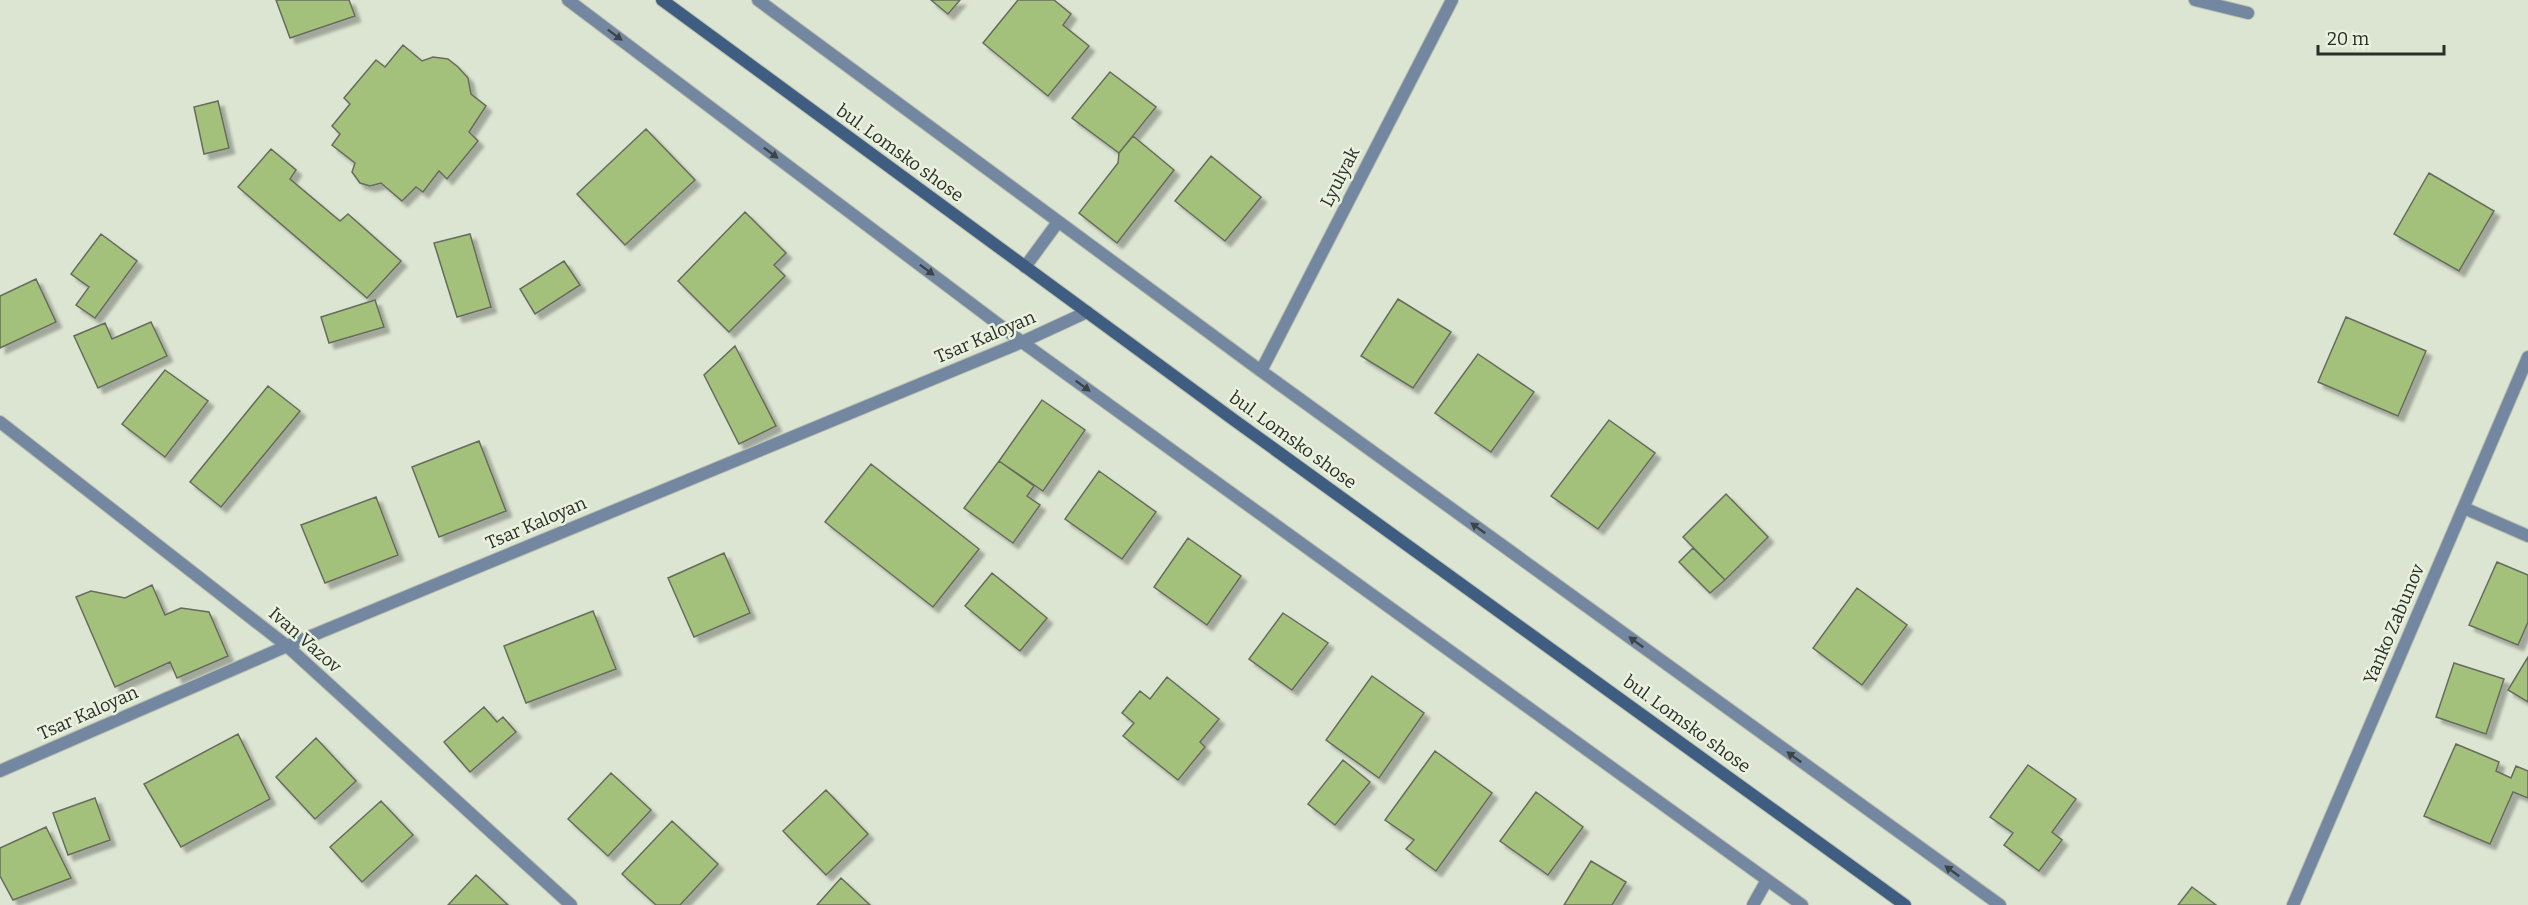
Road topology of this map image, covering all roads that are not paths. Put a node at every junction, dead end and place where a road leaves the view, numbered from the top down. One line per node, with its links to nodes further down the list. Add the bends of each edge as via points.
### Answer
1 (568, 0): 10 (street, one-way to 10)
2 (662, 0): 8 (main road, bul. Lomsko shose)
3 (758, 0): 7 (street)
4 (1452, 0): 12 (street, Lyulyak)
5 (2195, 0): 6 (street)
6 (2248, 13)
7 (1058, 222): 8 (street); 12 (street)
8 (1025, 267): 9 (main road, bul. Lomsko shose)
9 (1087, 312): 10 (street, Tsar Kaloyan); 22 (main road, bul. Lomsko shose)
10 (1022, 342): 16 (street, Tsar Kaloyan); 18 (street, one-way to 18)
11 (2528, 357): 14 (street, Yanko Zabunov)
12 (1261, 371): 23 (street, one-way to 12)
13 (0, 422): 16 (street, Ivan Vazov)
14 (2464, 508): 15 (street); 24 (street, Yanko Zabunov)
15 (2528, 536)
16 (287, 646): 17 (street, Tsar Kaloyan); 19 (street, Ivan Vazov)
17 (0, 771)
18 (1767, 880): 20 (street); 21 (street)
19 (571, 905)
20 (1753, 905)
21 (1802, 905)
22 (1905, 905)
23 (2000, 905)
24 (2293, 905)

